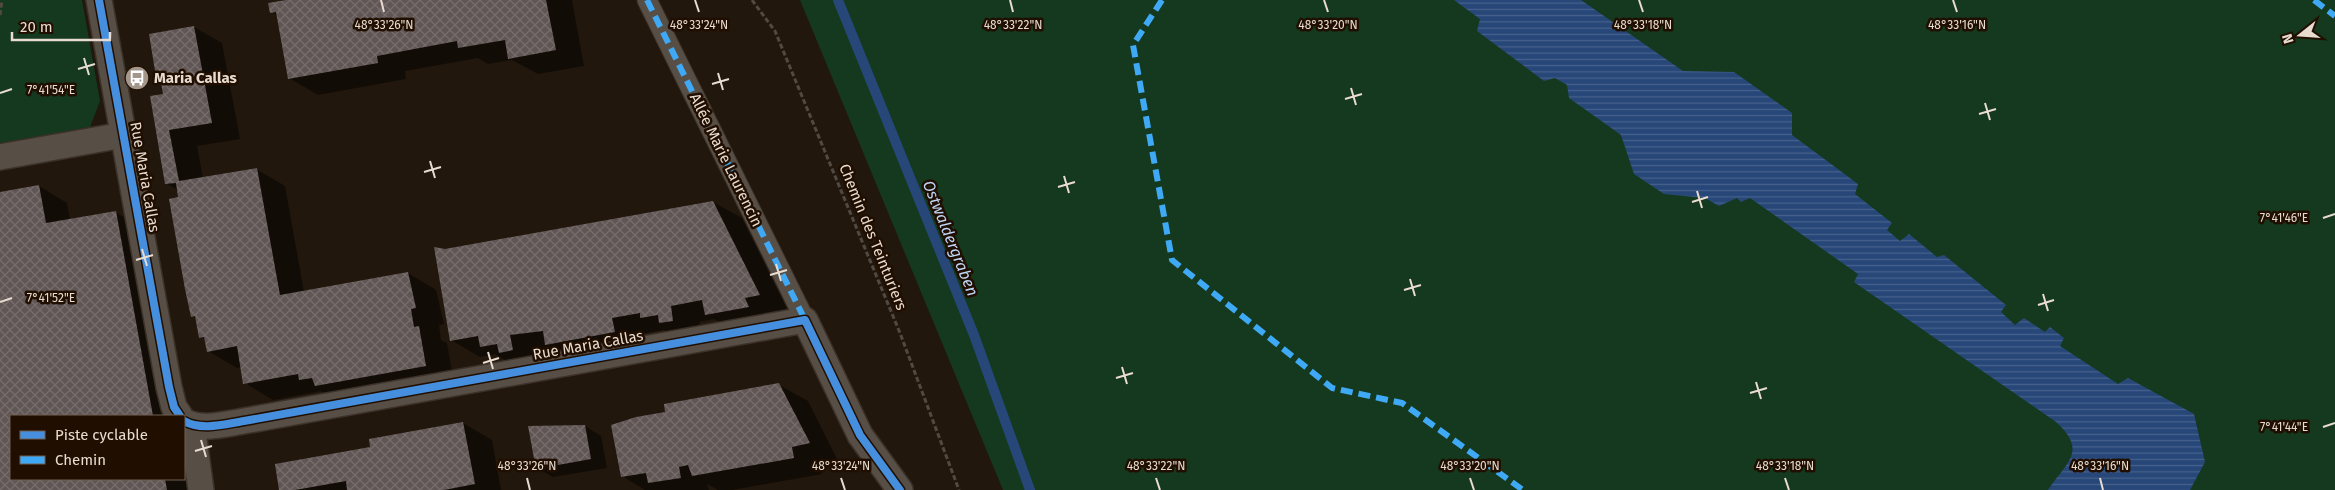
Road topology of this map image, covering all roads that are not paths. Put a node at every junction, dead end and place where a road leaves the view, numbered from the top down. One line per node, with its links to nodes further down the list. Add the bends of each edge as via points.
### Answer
1 (99, 0): 3 (street, Rue Maria Callas)
2 (647, 0): 5 (street, Allée Marie Laurencin)
3 (123, 136): 4 (street); 6 (street, Rue Maria Callas, via 169,386 174,407)
4 (0, 157)
5 (805, 320): 7 (street, Rue Maria Callas, via 244,421 207,426); 9 (street, via 860,434)
6 (180, 415)
7 (185, 421): 8 (street)
8 (201, 490)
9 (900, 490)

